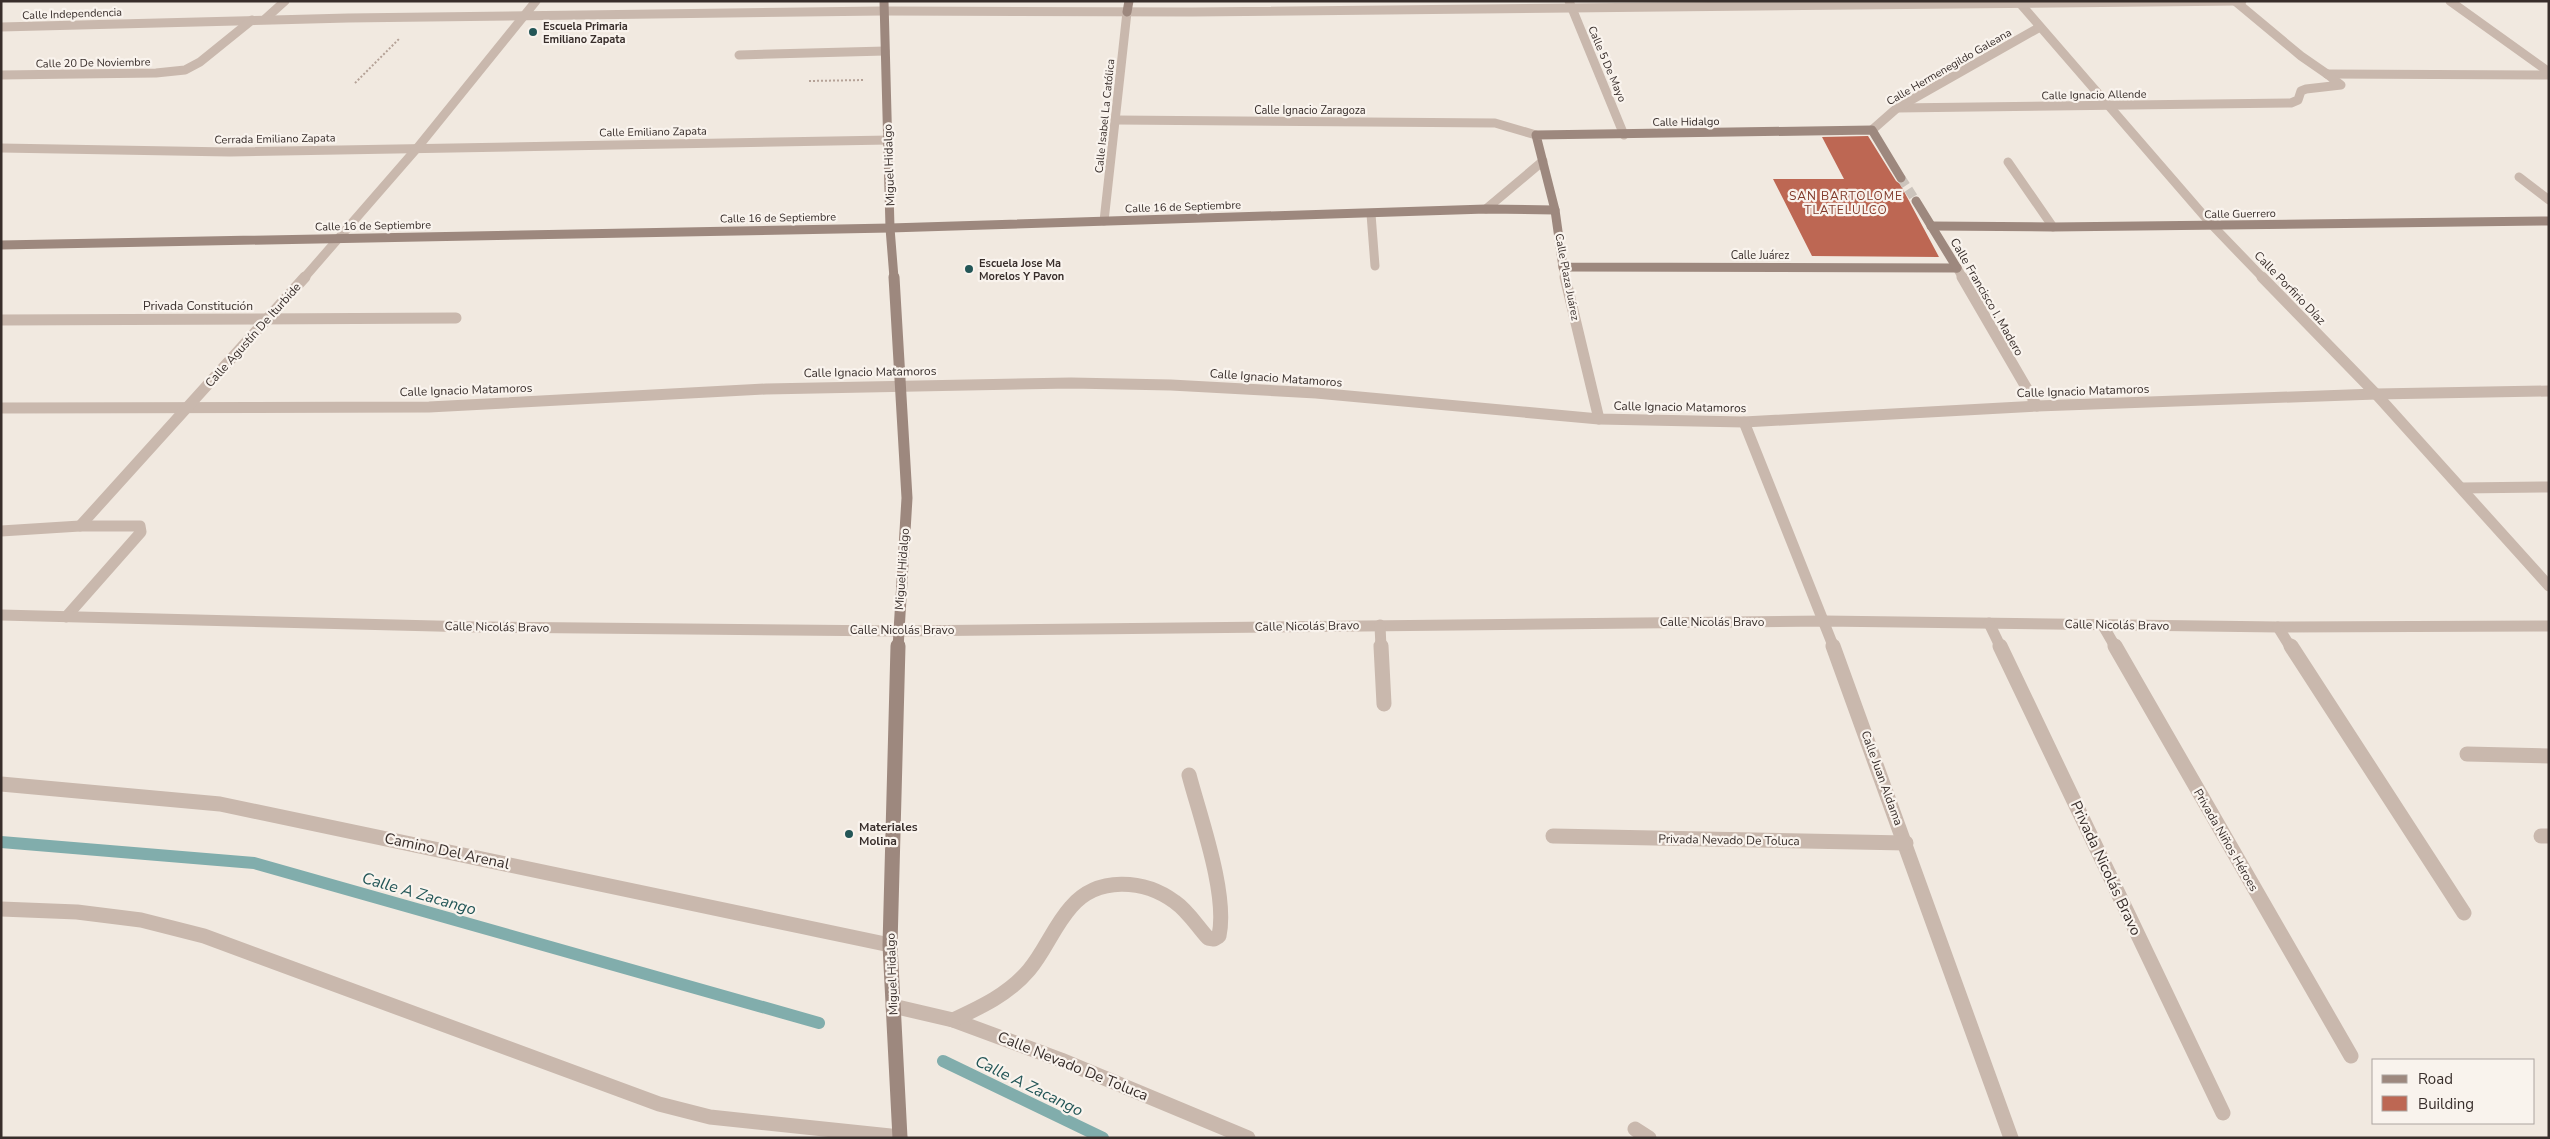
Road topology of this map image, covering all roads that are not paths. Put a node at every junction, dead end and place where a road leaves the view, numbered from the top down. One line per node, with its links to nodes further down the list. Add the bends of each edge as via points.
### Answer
1 (285, 1): 19 (street)
2 (536, 1): 18 (street, Calle Agustín De Iturbide)
3 (884, 1): 14 (street, Miguel Hidalgo)
4 (1129, 1): 16 (street)
5 (1194, 1): 17 (street)
6 (1308, 1): 15 (street)
7 (2224, 1): 8 (street, Calle Independencia); 11 (street, Calle Independencia)
8 (2235, 1): 9 (street, Calle Independencia); 25 (street)
9 (2242, 1)
10 (2450, 1): 26 (street)
11 (2019, 2): 12 (street, Calle Independencia); 22 (street, Calle Porfirio Díaz)
12 (1570, 4): 13 (street, Calle Independencia); 33 (street, Calle 5 De Mayo)
13 (1361, 6): 15 (street, Calle Independencia)
14 (883, 11): 16 (street, Calle Independencia); 18 (street, Calle Independencia); 23 (street, Miguel Hidalgo)
15 (1308, 11): 17 (street, Calle Independencia)
16 (1127, 12): 17 (street, Calle Independencia); 30 (street, Calle Isabel La Católica)
17 (1192, 12)
18 (524, 16): 19 (street, Calle Independencia); 36 (street, Calle Agustín De Iturbide)
19 (265, 19): 20 (street, Calle Independencia)
20 (252, 20): 21 (street, Calle Independencia); 27 (street, Calle 20 De Noviembre, via 185,70)
21 (1, 27)
22 (2040, 27): 28 (street, Calle Porfirio Díaz); 29 (street, Calle Hermenegildo Galeana)
23 (885, 51): 24 (street); 35 (street, Miguel Hidalgo)
24 (739, 55)
25 (2327, 74): 26 (street); 28 (street, Calle Ignacio Allende, via 2341,85 2306,89 2301,91 2298,100 2291,103)
26 (2549, 74)
27 (1, 75)
28 (2110, 106): 29 (street, Calle Ignacio Allende); 49 (street, Calle Porfirio Díaz)
29 (1897, 108): 32 (street, Calle Hermenegildo Galeana)
30 (1116, 120): 31 (street, Calle Ignacio Zaragoza); 47 (street, Calle Isabel La Católica)
31 (1504, 123): 34 (street, Calle Hidalgo)
32 (1872, 130): 33 (street, Calle Hidalgo); 41 (street)
33 (1624, 134): 34 (street, Calle Hidalgo)
34 (1536, 136): 38 (street, Calle Plaza Juárez)
35 (888, 140): 36 (street, Calle Emiliano Zapata); 52 (street, Miguel Hidalgo)
36 (418, 147): 37 (street, Cerrada Emiliano Zapata, via 230,152); 53 (street, Calle Agustín De Iturbide)
37 (2, 148)
38 (1543, 160): 44 (street); 45 (street, Calle Plaza Juárez)
39 (2008, 162): 51 (street)
40 (2519, 177): 42 (street)
41 (1901, 178)
42 (2549, 200)
43 (1916, 201): 50 (street, Calle Francisco I. Madero)
44 (1486, 209): 45 (street, Calle 16 de Septiembre); 46 (street, Calle 16 de Septiembre)
45 (1555, 210): 56 (street, Calle Plaza Juárez)
46 (1371, 214): 47 (street, Calle 16 de Septiembre); 55 (street)
47 (1104, 221): 52 (street, Calle 16 de Septiembre)
48 (2549, 221): 49 (street, Calle Guerrero)
49 (2212, 225): 51 (street, Calle Guerrero); 63 (street, Calle Porfirio Díaz)
50 (1931, 226): 51 (street, Calle Guerrero); 57 (street, Calle Francisco I. Madero)
51 (2053, 227)
52 (890, 228): 53 (street, Calle 16 de Septiembre); 61 (street, Miguel Hidalgo)
53 (339, 239): 54 (street, Calle 16 de Septiembre); 58 (street, Calle Agustín De Iturbide)
54 (1, 246)
55 (1375, 266)
56 (1563, 267): 57 (street, Calle Juárez); 67 (street, Calle Plaza Juárez)
57 (1957, 268): 64 (street, Calle Francisco I. Madero)
58 (269, 318): 59 (street, Privada Constitución); 60 (street, Privada Constitución); 66 (street, Calle Agustín De Iturbide)
59 (456, 318)
60 (1, 320)
61 (902, 385): 66 (street, Calle Ignacio Matamoros, via 766,388 430,407); 67 (street, Calle Ignacio Matamoros, via 1072,383 1236,388); 83 (street, Miguel Hidalgo, via 907,498)
62 (2549, 391): 63 (street, Calle Ignacio Matamoros)
63 (2376, 394): 64 (street, Calle Ignacio Matamoros); 70 (street, Calle Porfirio Díaz)
64 (2037, 406): 68 (street, Calle Ignacio Matamoros)
65 (1, 408): 66 (street, Calle Ignacio Matamoros)
66 (185, 409): 71 (street, Calle Agustín De Iturbide)
67 (1599, 419): 68 (street, Calle Ignacio Matamoros)
68 (1744, 422): 77 (street, Calle Juan Aldama)
69 (2549, 487): 70 (street)
70 (2462, 488): 73 (street, Calle Porfirio Díaz)
71 (80, 526): 72 (street); 76 (street, via 135,525 142,530)
72 (1, 531)
73 (2543, 571): 74 (street, Calle Porfirio Díaz)
74 (2549, 586)
75 (1, 615): 76 (street, Calle Nicolás Bravo)
76 (66, 617): 83 (street, Calle Nicolás Bravo, via 476,627)
77 (1824, 621): 78 (street, Calle Nicolás Bravo); 79 (street, Calle Nicolás Bravo); 90 (street, Calle Juan Aldama)
78 (1990, 623): 80 (street, Calle Nicolás Bravo); 97 (street, Privada Nicolás Bravo)
79 (1380, 624): 83 (street, Calle Nicolás Bravo); 84 (street)
80 (2102, 624): 82 (street, Calle Nicolás Bravo); 96 (street, Privada Niños Héroes)
81 (2549, 626): 82 (street, Calle Nicolás Bravo)
82 (2278, 627): 92 (street)
83 (898, 631): 93 (street, Miguel Hidalgo)
84 (1384, 704)
85 (2467, 754): 86 (street)
86 (2549, 756)
87 (1189, 775): 95 (street, via 1214,870 1222,924 1219,936 1208,938 1175,902 1158,892 1134,885 1096,887 1072,905 1020,979 979,1008)
88 (1, 784): 93 (street, Camino Del Arenal, via 220,804)
89 (1553, 836): 90 (street, Privada Nevado De Toluca)
90 (1906, 843): 100 (street, Calle Juan Aldama)
91 (1, 909): 98 (street, via 76,912 141,920 204,936 659,1104 701,1115)
92 (2464, 913)
93 (890, 945): 94 (street, Miguel Hidalgo)
94 (893, 1006): 95 (street, Calle Nevado De Toluca); 98 (street, Miguel Hidalgo)
95 (953, 1020): 99 (street, Calle Nevado De Toluca, via 1061,1060)
96 (2351, 1056)
97 (2223, 1113)
98 (900, 1138)
99 (1248, 1138)
100 (2011, 1138)

